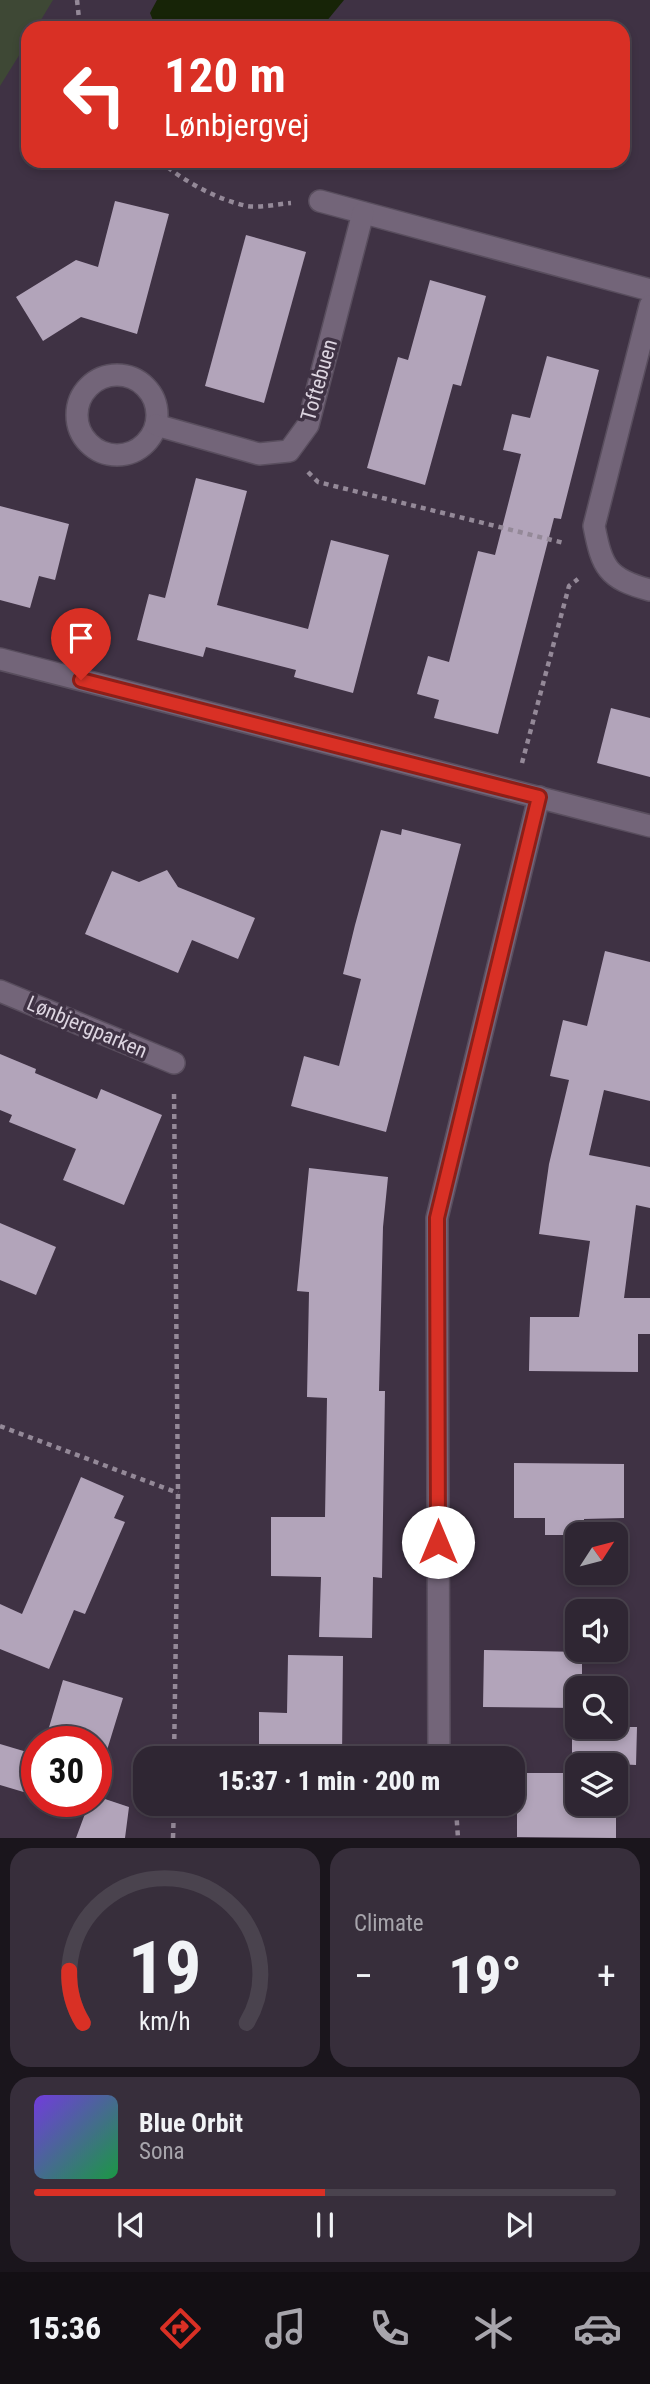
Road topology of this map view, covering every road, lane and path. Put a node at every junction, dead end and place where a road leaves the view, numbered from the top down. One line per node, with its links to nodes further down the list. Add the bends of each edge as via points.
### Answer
1 (77, 0): 2 (path)
2 (79, 21)
3 (168, 168): 4 (path, via 249,206)
4 (320, 201): 5 (street)
5 (363, 213): 6 (street); 9 (street, Toftebuen, via 308,425)
6 (650, 290)
7 (650, 306): 10 (street, via 594,526)
8 (156, 425): 9 (street, via 259,454)
9 (289, 451): 10 (path, via 318,482)
10 (600, 556): 11 (street, via 627,584); 13 (path, via 569,586)
11 (650, 590)
12 (0, 659): 13 (street)
13 (515, 791): 14 (street)
14 (539, 797): 15 (street); 21 (street, via 437,1218)
15 (650, 826)
16 (0, 990): 17 (street, Lønbjergparken)
17 (174, 1063): 19 (path)
18 (0, 1426): 19 (path)
19 (178, 1493): 20 (path)
20 (174, 1746)
21 (439, 1746)
22 (174, 1816): 24 (path)
23 (456, 1816): 25 (path)
24 (173, 1838)
25 (458, 1838)

